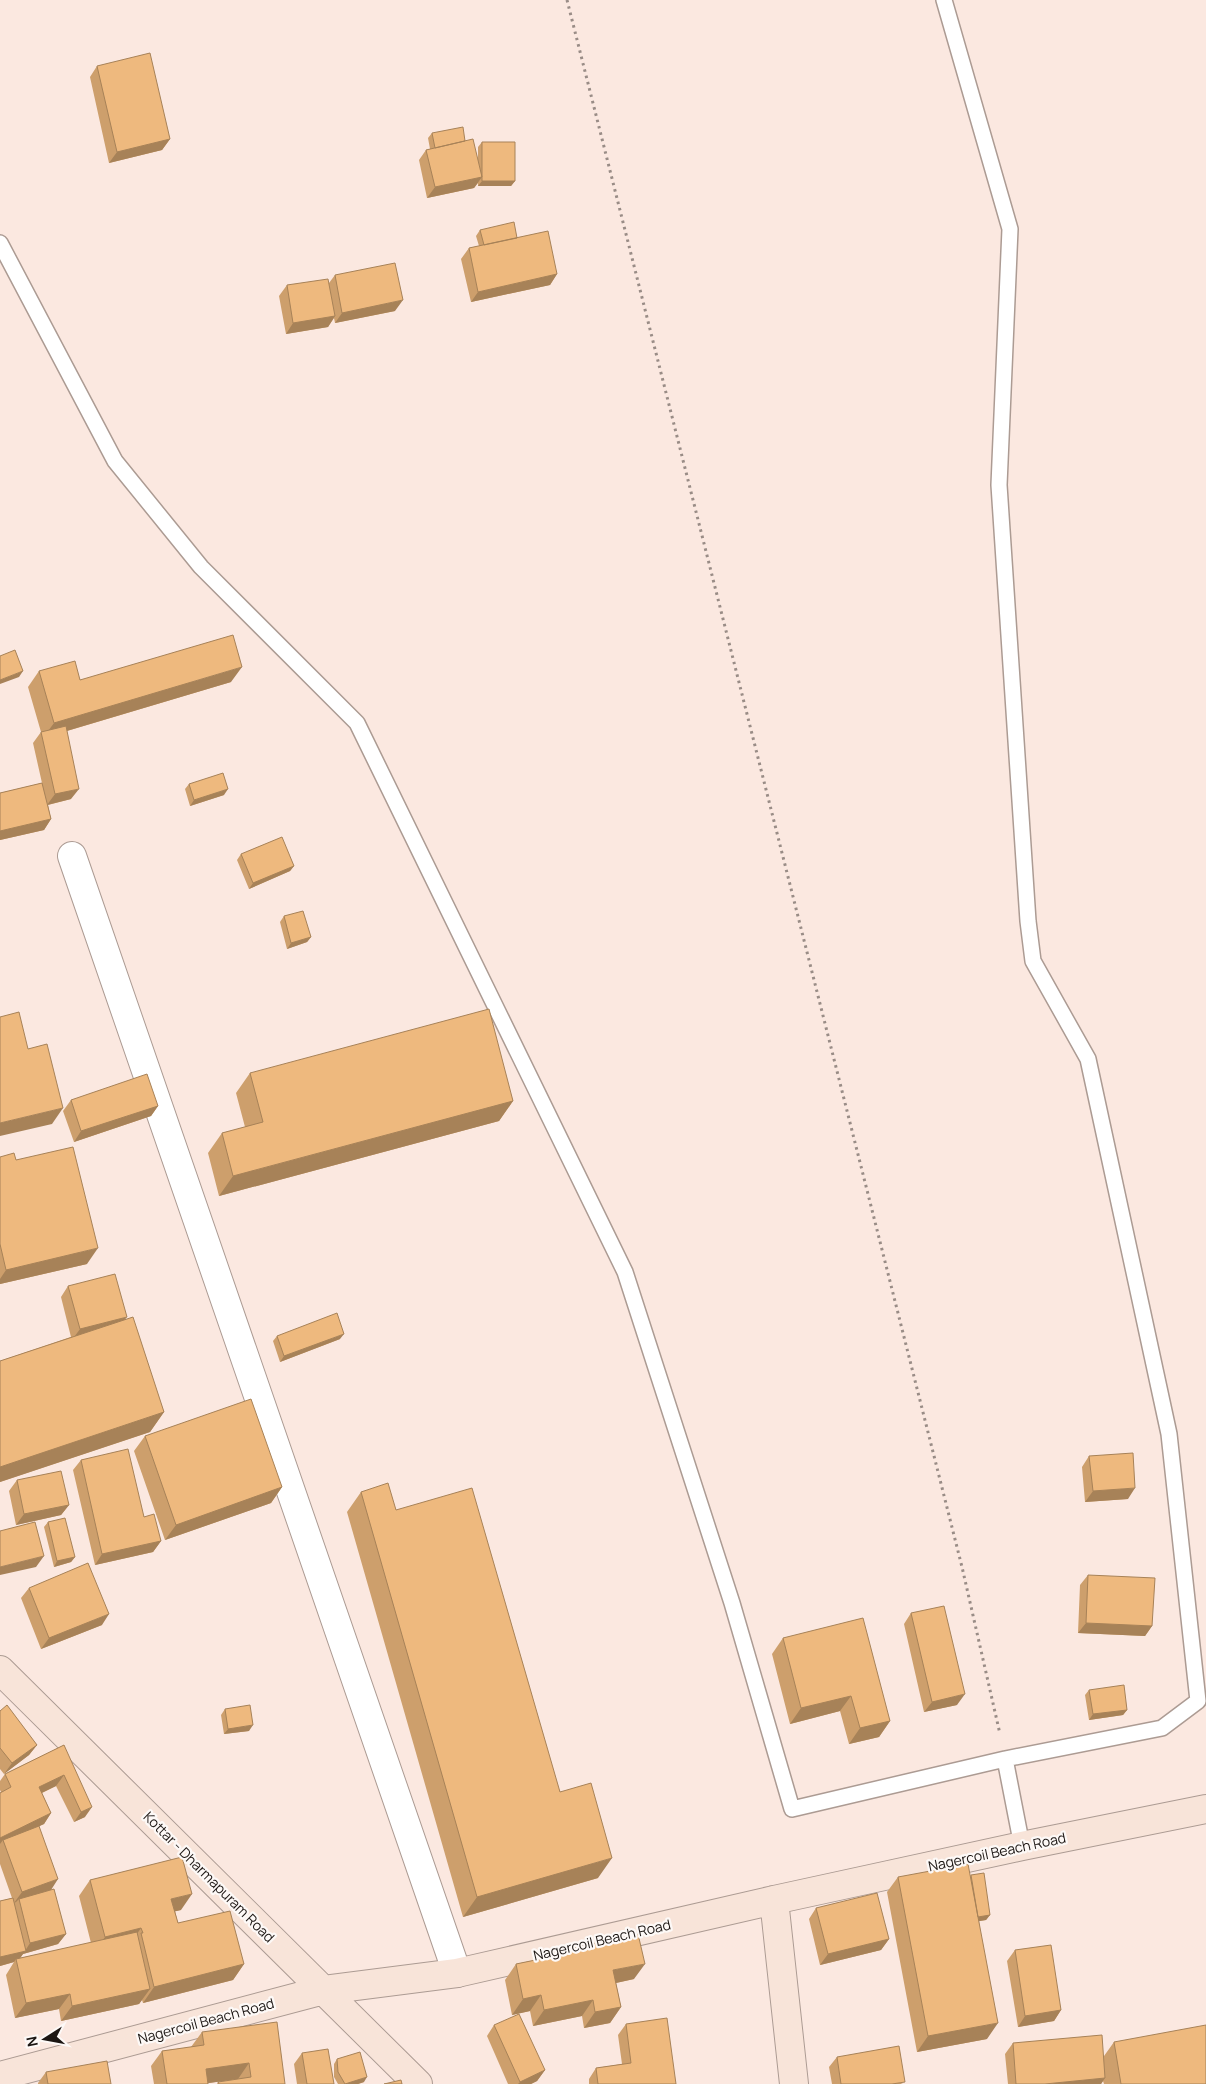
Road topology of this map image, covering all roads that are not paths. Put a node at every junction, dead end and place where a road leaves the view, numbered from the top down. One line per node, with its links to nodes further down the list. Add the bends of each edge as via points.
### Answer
1 (944, 0): 5 (lane, via 1010,229 999,484 1033,960 1088,1059 1169,1434 1198,1701 1162,1728)
2 (0, 243): 5 (lane, via 115,461 201,568 357,724 625,1272 732,1603 792,1809)
3 (72, 856): 9 (street)
4 (0, 1670): 10 (main road, Kottar - Dharmapuram Road)
5 (1005, 1759): 7 (lane)
6 (1206, 1809): 7 (main road, Nagercoil Beach Road)
7 (1022, 1846): 8 (main road, Nagercoil Beach Road)
8 (774, 1900): 9 (main road, Nagercoil Beach Road); 13 (main road)
9 (457, 1973): 10 (main road, Nagercoil Beach Road)
10 (324, 1990): 11 (main road, Nagercoil Beach Road); 12 (main road, Kottar - Dharmapuram Road)
11 (0, 2076)
12 (418, 2084)
13 (794, 2084)

